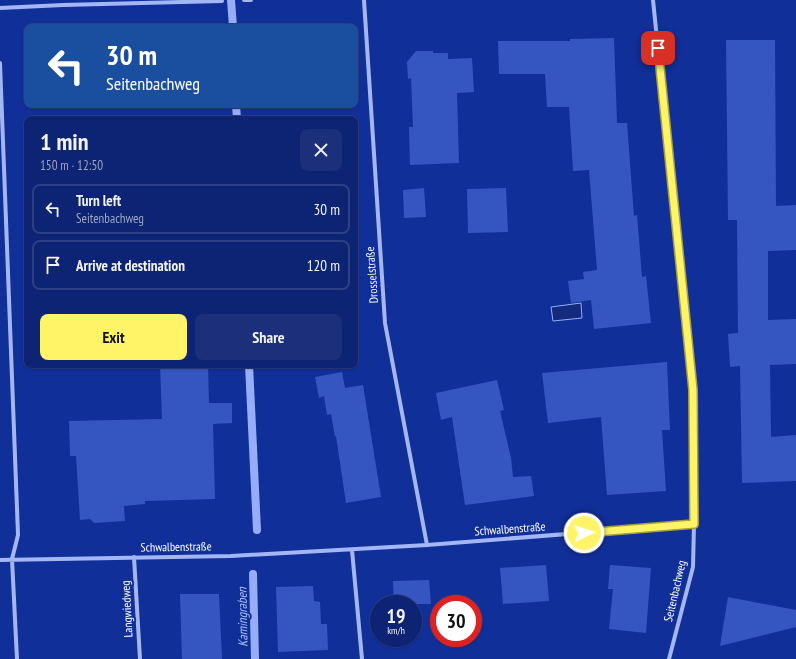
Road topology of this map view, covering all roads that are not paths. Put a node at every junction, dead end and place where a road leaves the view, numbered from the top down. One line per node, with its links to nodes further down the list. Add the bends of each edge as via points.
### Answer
1 (244, 0): 2 (street)
2 (251, 0)
3 (364, 0): 9 (street, Drosselstraße, via 385,323)
4 (653, 0): 8 (street, Seitenbachweg, via 693,390)
5 (222, 1): 6 (street)
6 (0, 8)
7 (0, 63): 13 (street, via 18,535)
8 (694, 524): 9 (street, Schwalbenstraße); 17 (street, Seitenbachweg, via 693,567)
9 (427, 545): 10 (street, Schwalbenstraße)
10 (352, 550): 11 (street, Schwalbenstraße); 16 (street)
11 (134, 558): 13 (street, Schwalbenstraße); 15 (street, Langwiedweg)
12 (0, 560): 13 (street, Schwalbenstraße)
13 (12, 560): 14 (street)
14 (17, 659)
15 (140, 659)
16 (362, 659)
17 (669, 659)

